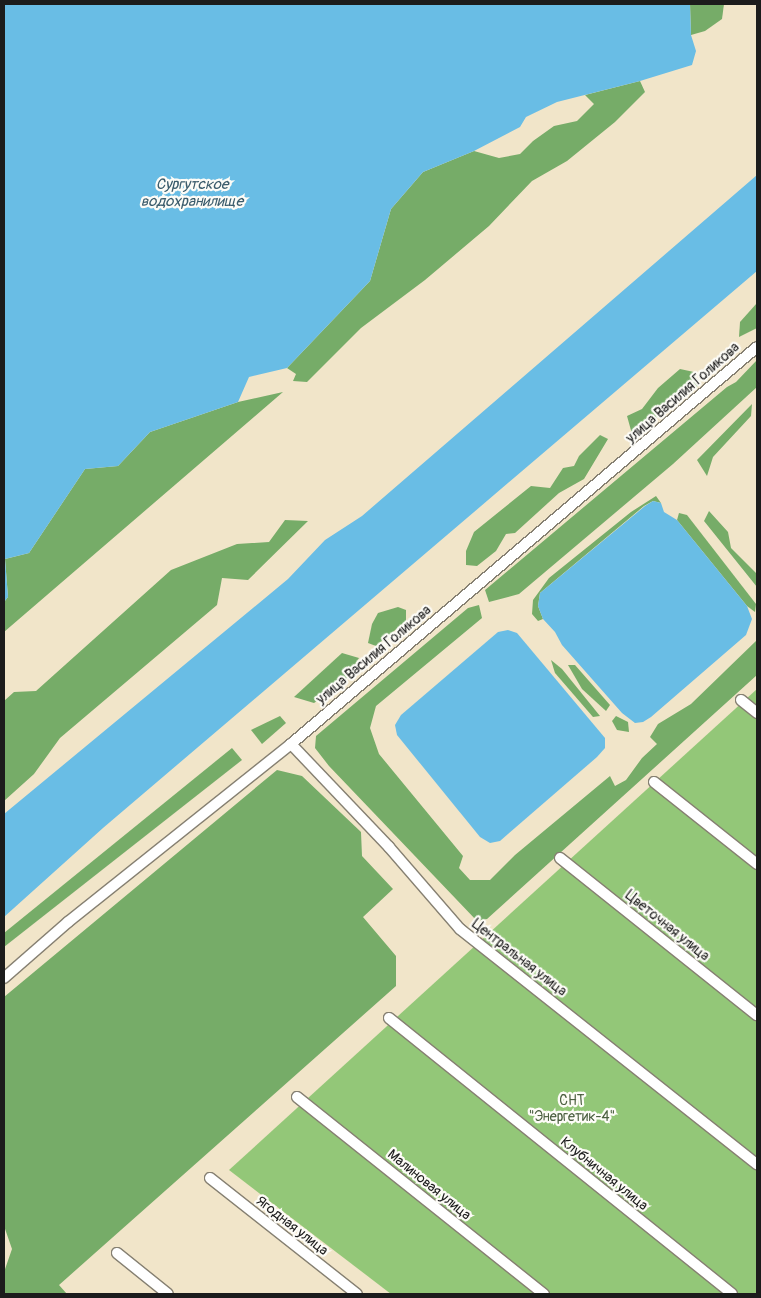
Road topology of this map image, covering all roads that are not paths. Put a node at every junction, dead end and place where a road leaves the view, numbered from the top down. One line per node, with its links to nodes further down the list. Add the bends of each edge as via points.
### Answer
1 (757, 347): 4 (street, улица Василия Голикова)
2 (741, 700): 3 (street)
3 (757, 713)
4 (291, 744): 8 (street, улица Василия Голикова, via 68,922); 12 (street, Центральная улица, via 389,847 460,929)
5 (654, 782): 7 (street)
6 (560, 858): 9 (street, Цветочная улица)
7 (757, 864)
8 (4, 978)
9 (757, 1015)
10 (389, 1018): 18 (street, Клубничная улица)
11 (297, 1097): 17 (street, Малиновая улица)
12 (757, 1164)
13 (210, 1178): 16 (street, Ягодная улица)
14 (117, 1253): 15 (street)
15 (168, 1294)
16 (357, 1294)
17 (544, 1294)
18 (732, 1294)

